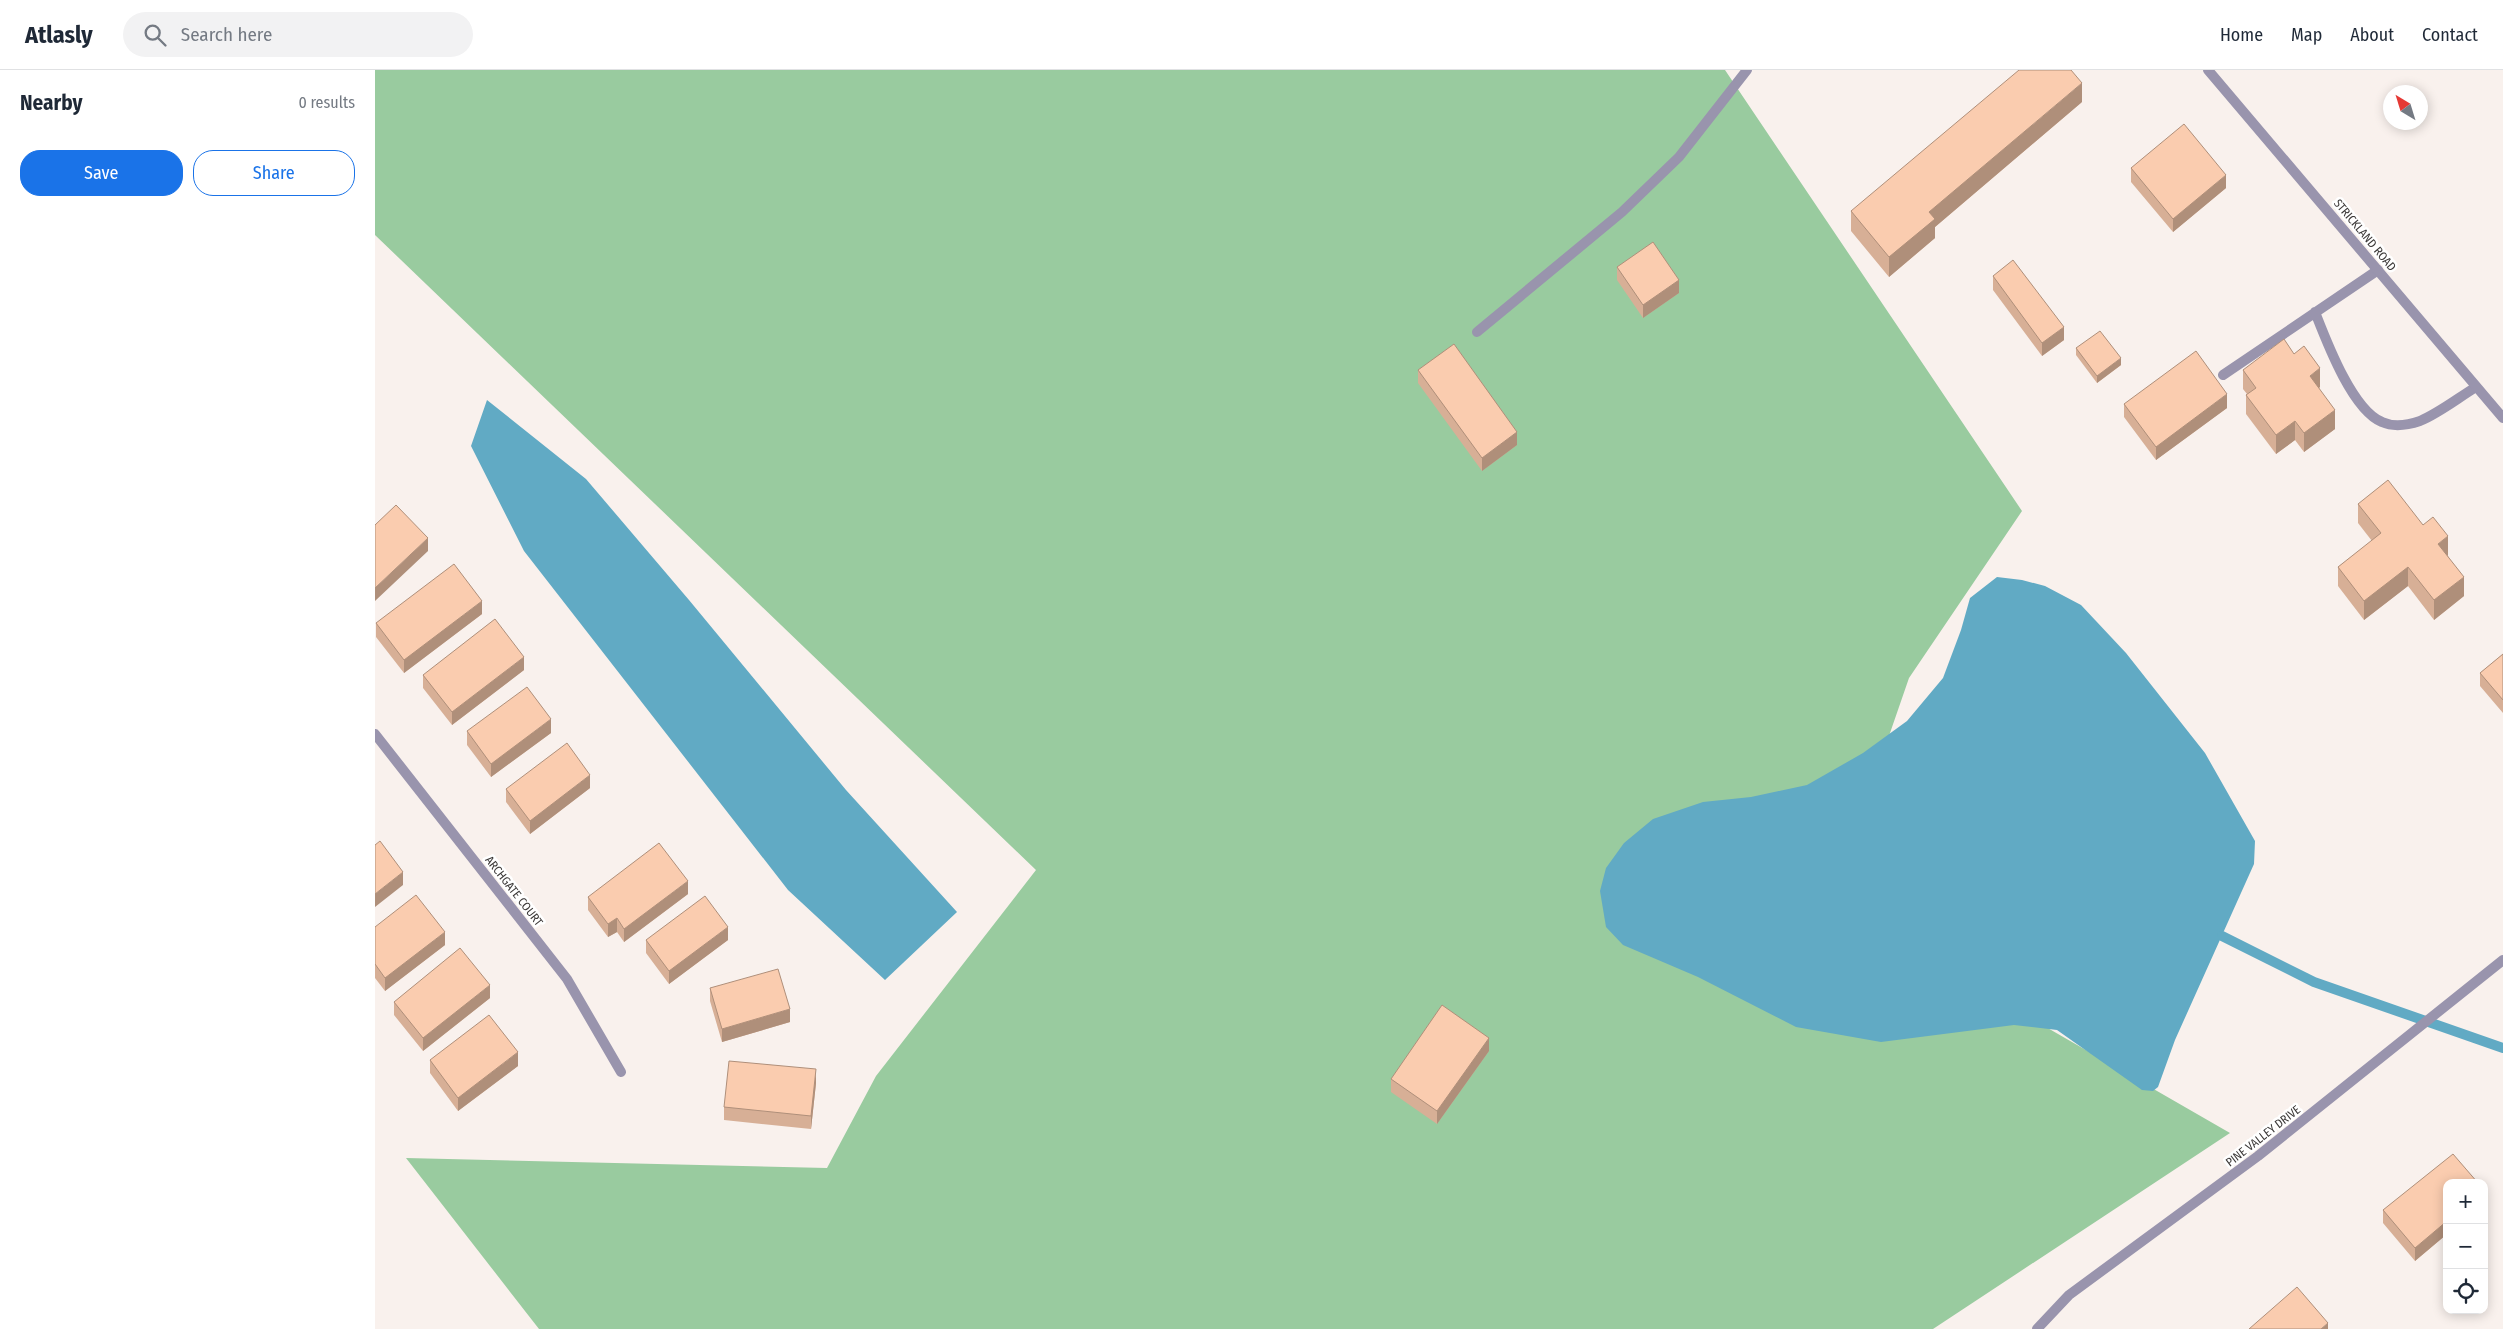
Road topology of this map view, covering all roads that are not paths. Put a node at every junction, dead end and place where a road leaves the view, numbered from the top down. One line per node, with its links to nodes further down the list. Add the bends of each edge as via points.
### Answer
1 (1747, 70): 5 (street, via 1679,158 1623,212)
2 (2208, 70): 3 (street, STRICKLAND ROAD)
3 (2378, 270): 4 (street); 7 (street, STRICKLAND ROAD)
4 (2315, 312): 6 (street); 7 (street, via 2345,379 2363,408 2381,422 2398,425 2420,421)
5 (1477, 332)
6 (2223, 375)
7 (2476, 387): 8 (street, STRICKLAND ROAD)
8 (2503, 418)
9 (375, 734): 11 (street, ARCHGATE COURT, via 567,979)
10 (2503, 960): 12 (street, PINE VALLEY DRIVE, via 2258,1156 2069,1295)
11 (621, 1072)
12 (2037, 1329)

